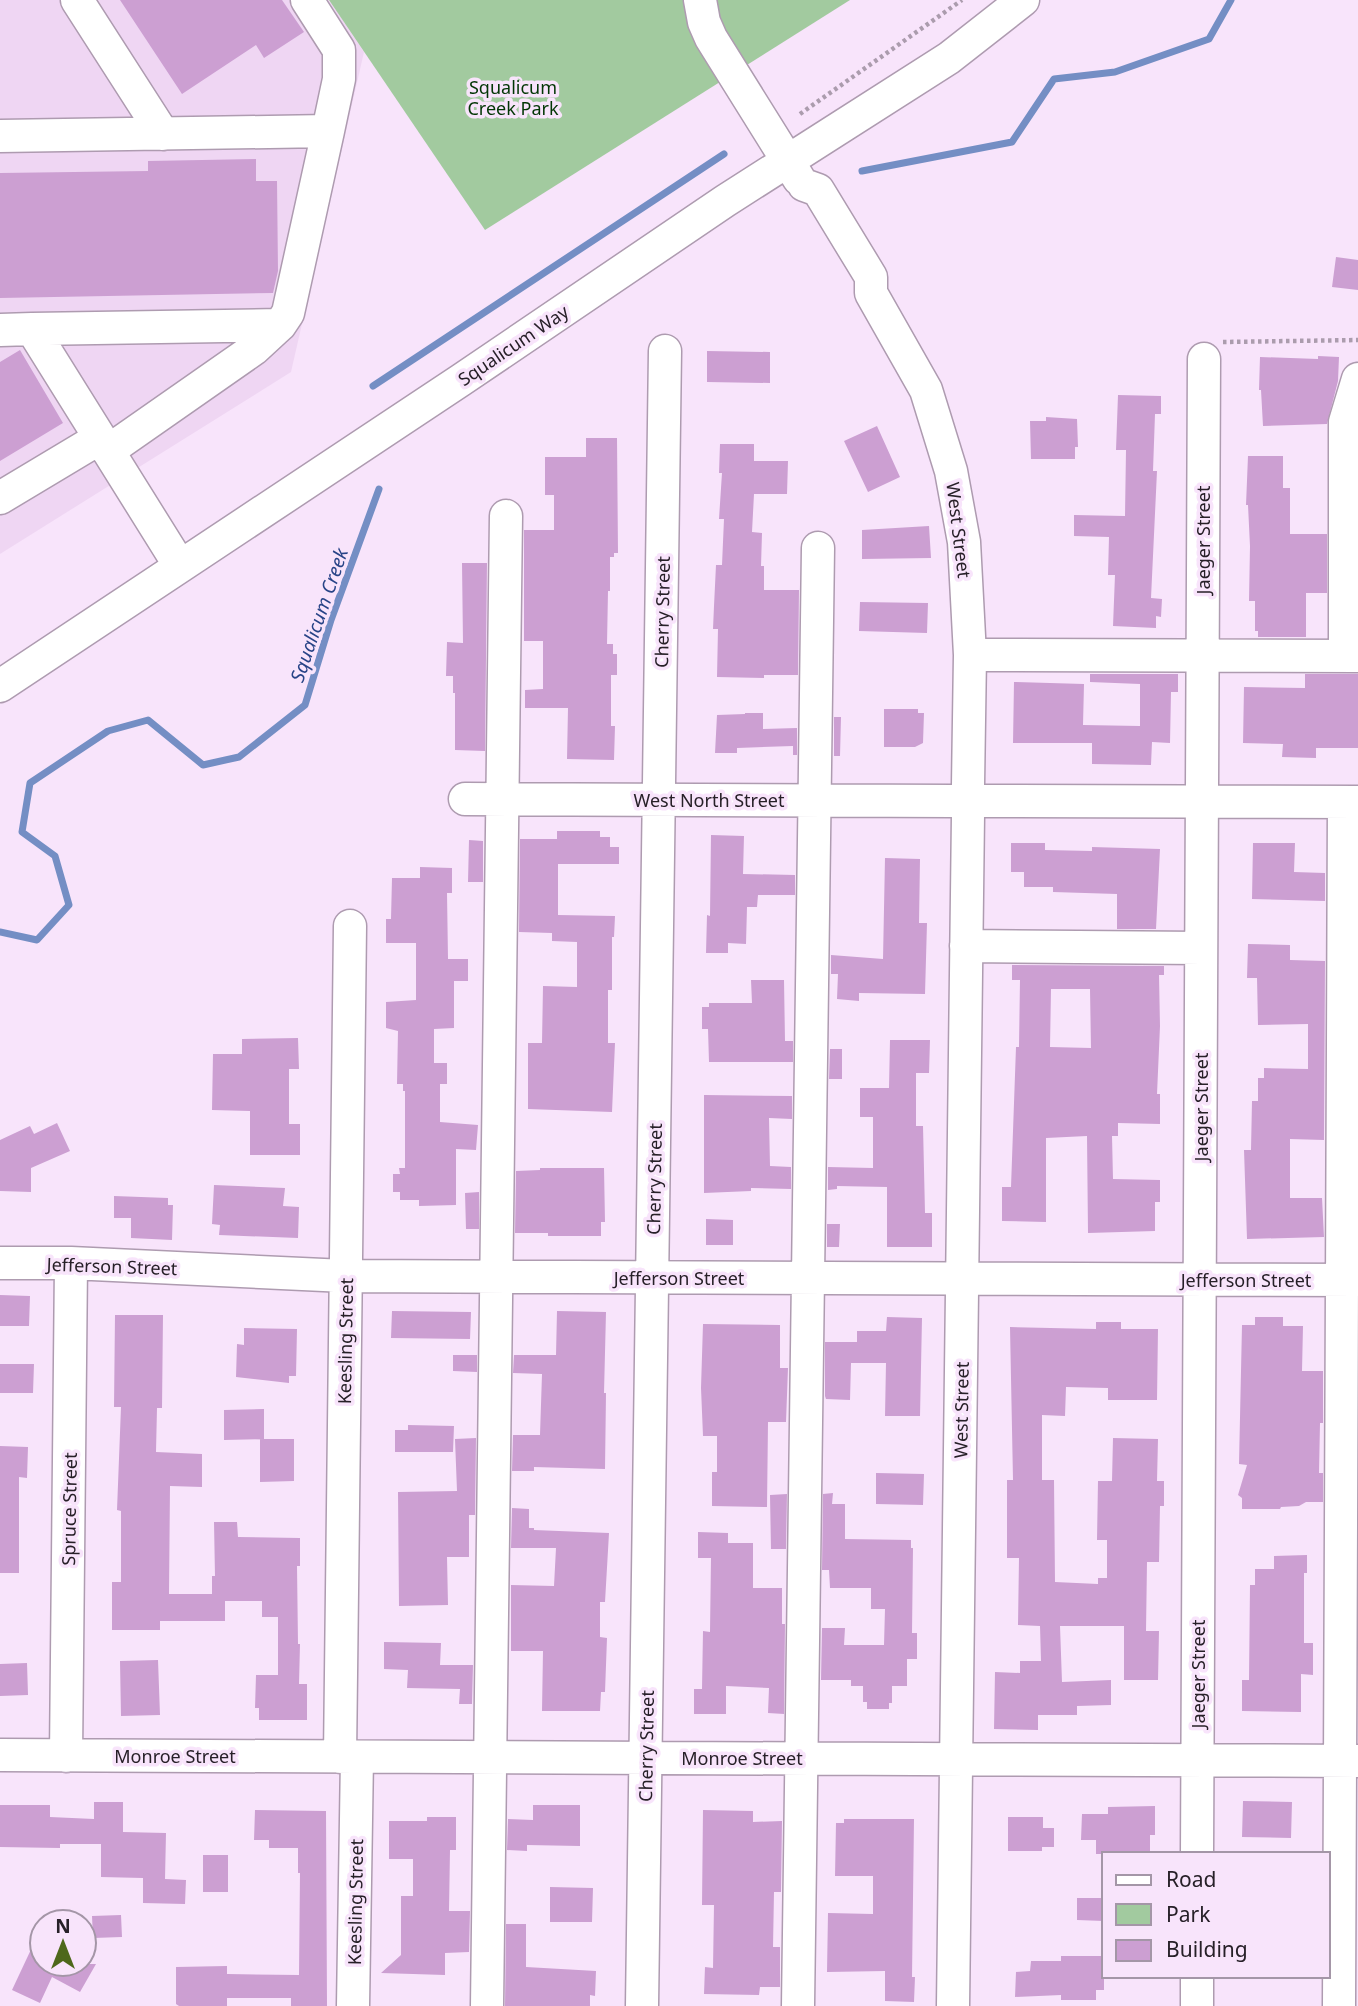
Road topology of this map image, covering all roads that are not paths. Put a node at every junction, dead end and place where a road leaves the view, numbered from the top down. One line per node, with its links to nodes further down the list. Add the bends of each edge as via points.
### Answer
1 (77, 0): 6 (street)
2 (307, 0): 5 (street, via 339,50 339,79)
3 (700, 0): 8 (street, West Street, via 710,38)
4 (1023, 0): 8 (street, Squalicum Way)
5 (328, 131): 6 (street); 9 (street, via 288,313)
6 (163, 134): 7 (street)
7 (0, 136)
8 (796, 173): 19 (street, Squalicum Way); 20 (street, West Street, via 802,199 856,286 871,293 926,390 951,471 964,542)
9 (280, 325): 10 (street); 15 (street, via 254,349)
10 (32, 329): 11 (street); 15 (street)
11 (0, 330)
12 (665, 351): 26 (street, Cherry Street)
13 (1204, 359): 21 (street, Jaeger Street)
14 (1358, 379): 22 (street, via 1345,422)
15 (104, 444): 16 (street); 19 (street)
16 (0, 498)
17 (506, 516): 25 (street)
18 (818, 548): 27 (street)
19 (180, 566): 23 (street, Squalicum Way)
20 (970, 655): 21 (street); 28 (street, West Street)
21 (1203, 656): 22 (street); 29 (street, Jaeger Street)
22 (1351, 656)
23 (0, 686)
24 (465, 799): 25 (street, West North Street)
25 (502, 799): 26 (street, West North Street); 37 (street)
26 (659, 800): 27 (street, West North Street); 38 (street, Cherry Street)
27 (815, 800): 28 (street, West North Street); 39 (street)
28 (968, 800): 29 (street, West North Street); 32 (street, West Street)
29 (1202, 802): 30 (street, West North Street); 33 (street, Jaeger Street)
30 (1351, 802): 42 (street)
31 (350, 926): 36 (street, Keesling Street)
32 (966, 946): 33 (street); 40 (street, West Street)
33 (1202, 948): 41 (street, Jaeger Street)
34 (0, 1263): 35 (street, Jefferson Street)
35 (71, 1263): 36 (street, Jefferson Street); 44 (street, Spruce Street)
36 (345, 1276): 37 (street, Jefferson Street); 45 (street, Keesling Street)
37 (496, 1277): 38 (street, Jefferson Street); 46 (street)
38 (652, 1278): 39 (street, Jefferson Street); 47 (street, Cherry Street)
39 (808, 1278): 40 (street, Jefferson Street); 48 (street)
40 (962, 1279): 41 (street, Jefferson Street); 49 (street, West Street)
41 (1200, 1279): 42 (street, Jefferson Street); 50 (street, Jaeger Street)
42 (1350, 1280): 51 (street)
43 (0, 1755): 44 (street, Monroe Street)
44 (66, 1756): 45 (street, Monroe Street)
45 (348, 1757): 46 (street, Monroe Street); 54 (street, Keesling Street)
46 (490, 1757): 47 (street, Monroe Street); 55 (street)
47 (645, 1758): 48 (street, Monroe Street); 56 (street, Cherry Street)
48 (801, 1758): 49 (street, Monroe Street); 57 (street)
49 (956, 1759): 50 (street, Monroe Street); 58 (street, West Street)
50 (1198, 1760): 51 (street, Monroe Street); 52 (street, Jaeger Street)
51 (1349, 1761): 60 (street)
52 (1197, 1852)
53 (1197, 1978): 59 (street)
54 (353, 2006)
55 (487, 2006)
56 (642, 2006)
57 (797, 2006)
58 (953, 2006)
59 (1197, 2006)
60 (1339, 2006)

